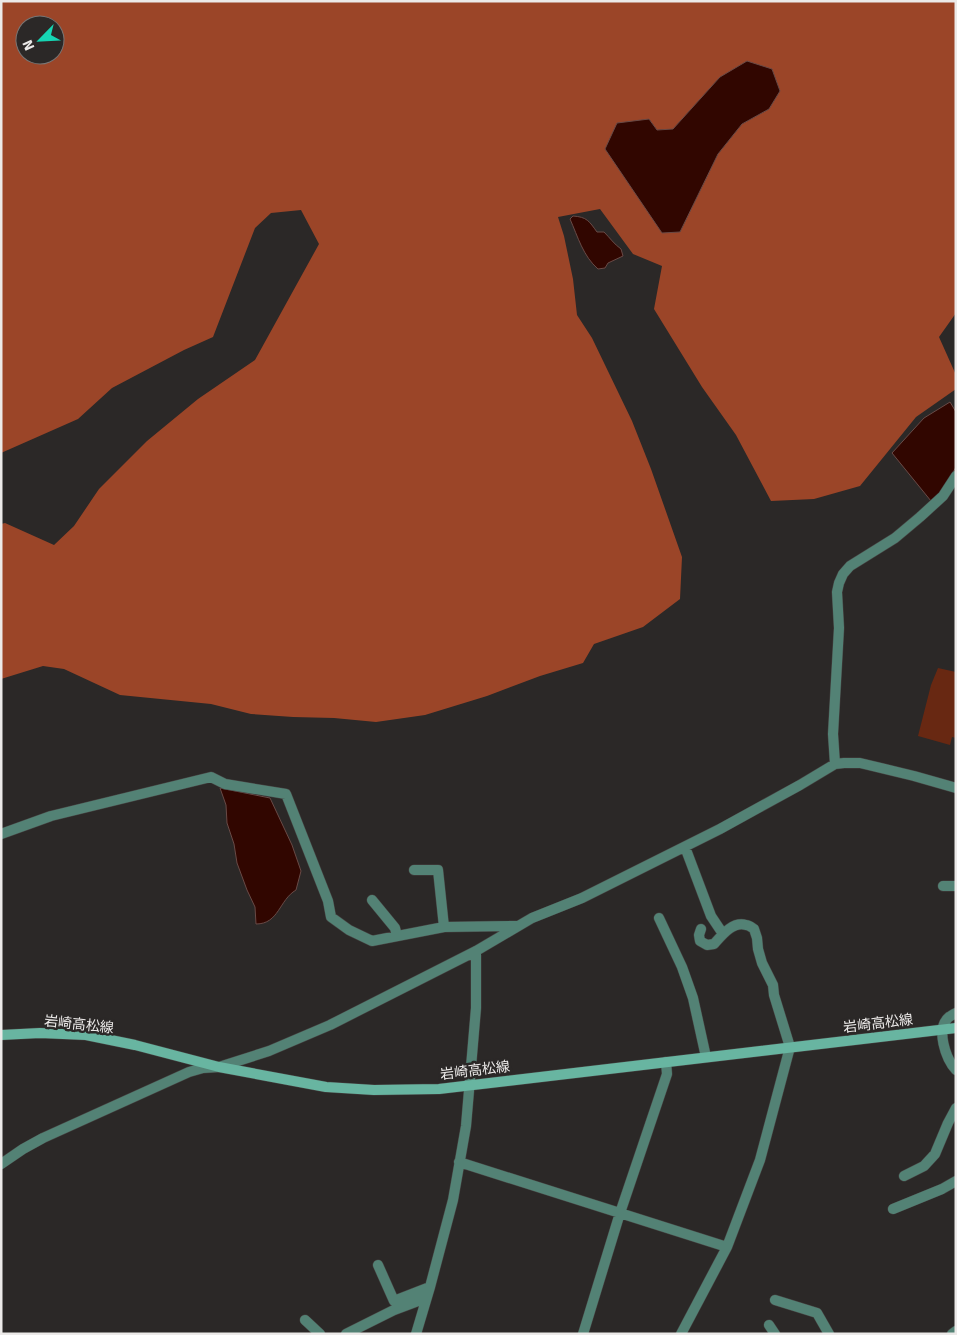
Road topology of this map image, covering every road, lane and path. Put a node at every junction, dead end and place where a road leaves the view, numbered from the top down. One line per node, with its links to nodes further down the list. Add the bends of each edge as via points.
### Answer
1 (956, 476): 2 (street, via 943,496 895,538 850,566 839,583)
2 (835, 764): 3 (street, via 860,763); 5 (street)
3 (956, 788)
4 (1, 834): 15 (street, via 51,816 211,776 225,784 286,794 331,916 349,930 372,940)
5 (685, 847): 12 (street); 14 (street, via 711,916)
6 (414, 870): 11 (street, via 438,870)
7 (943, 886): 8 (street)
8 (956, 886)
9 (372, 900): 15 (street, via 395,928)
10 (659, 918): 22 (street, via 693,998)
11 (444, 926): 12 (street); 15 (street)
12 (518, 926): 16 (street)
13 (701, 929): 14 (street, via 700,941 707,945 714,944)
14 (723, 934): 21 (street, via 735,925 745,924 754,929)
15 (397, 936)
16 (476, 951): 24 (street, via 304,1037); 26 (street, via 476,1008)
17 (956, 1013): 19 (street, via 947,1018)
18 (956, 1028): 19 (main road, 岩崎高松線)
19 (942, 1030): 21 (main road, 岩崎高松線); 25 (street, via 949,1063)
20 (1, 1035): 24 (main road, 岩崎高松線, via 40,1032 86,1035)
21 (790, 1047): 22 (main road, 岩崎高松線); 34 (street, via 760,1160)
22 (706, 1057): 23 (main road, 岩崎高松線)
23 (666, 1062): 26 (main road, 岩崎高松線); 33 (street, via 667,1074)
24 (219, 1067): 26 (main road, 岩崎高松線, via 326,1087 383,1090); 29 (street, via 182,1074 44,1138)
25 (956, 1070)
26 (469, 1085): 28 (street)
27 (956, 1108): 30 (street, via 935,1154 924,1166)
28 (459, 1162): 33 (street); 36 (street, via 453,1200)
29 (1, 1164)
30 (904, 1176)
31 (956, 1181): 32 (street)
32 (893, 1209)
33 (620, 1213): 34 (street); 43 (street)
34 (728, 1247): 44 (street)
35 (378, 1265): 36 (street, via 394,1301)
36 (428, 1292): 41 (street); 42 (street)
37 (774, 1300): 45 (street, via 817,1313)
38 (305, 1320): 40 (street)
39 (956, 1331): 46 (street)
40 (320, 1334)
41 (346, 1334)
42 (416, 1334)
43 (583, 1334)
44 (681, 1334)
45 (829, 1334)
46 (952, 1334)

